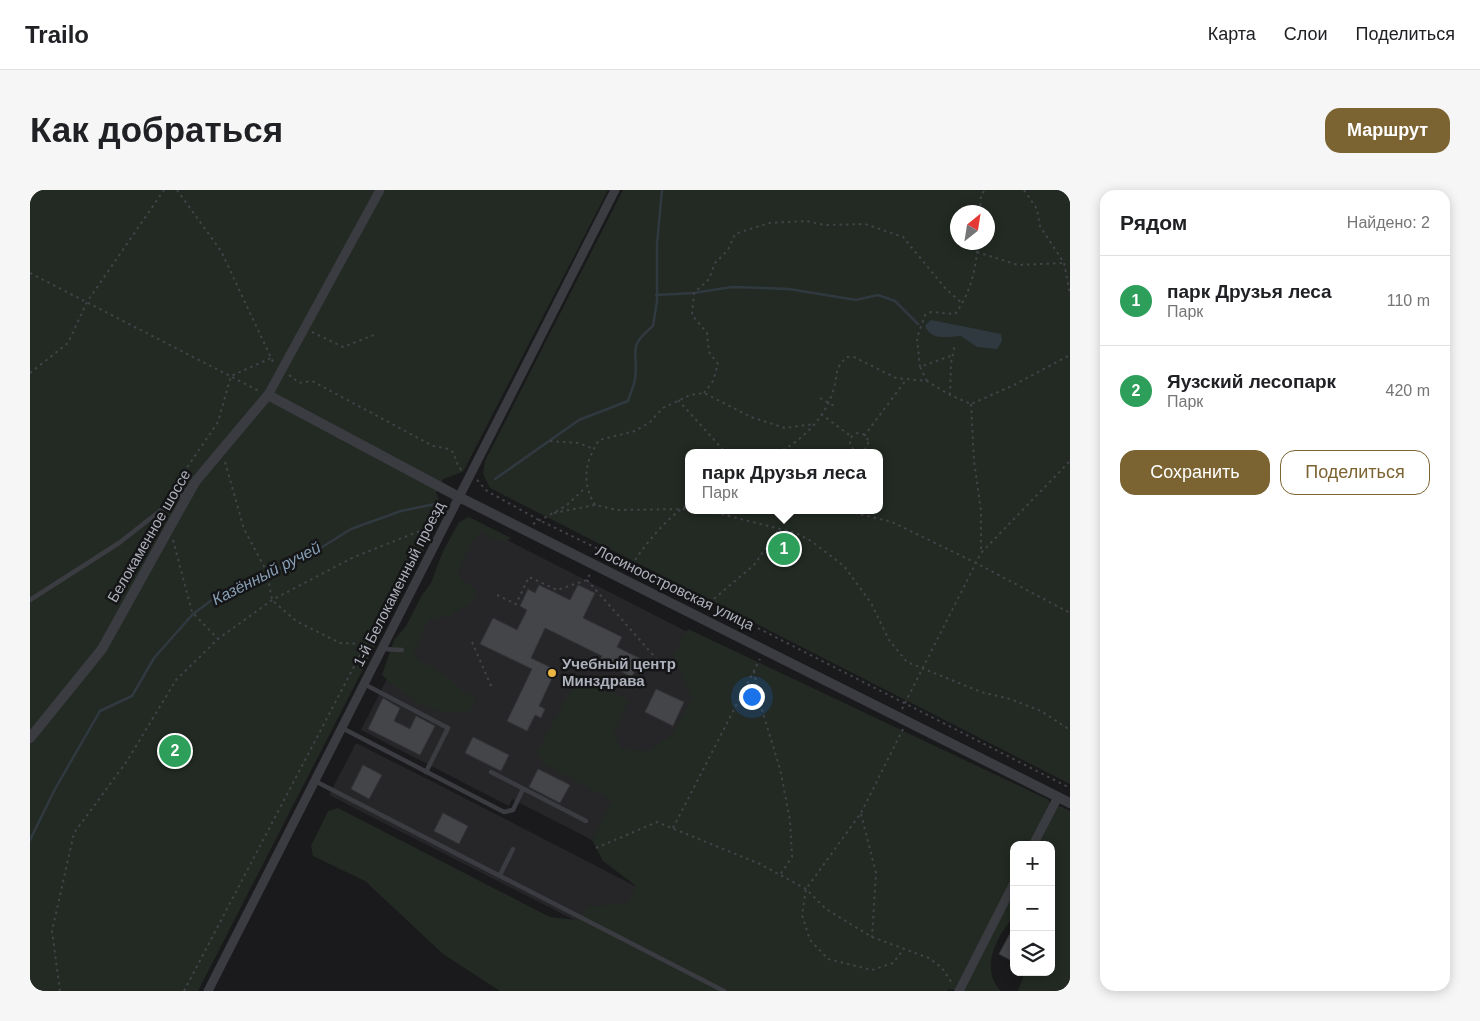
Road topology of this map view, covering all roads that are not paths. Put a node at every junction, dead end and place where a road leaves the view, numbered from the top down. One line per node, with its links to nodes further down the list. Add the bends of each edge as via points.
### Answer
1 (380, 190): 3 (street, Белокаменное шоссе)
2 (615, 190): 5 (street, 1-й Белокаменный проезд)
3 (268, 395): 4 (street, Белокаменное шоссе); 5 (street, Лосиноостровская улица)
4 (195, 482): 6 (lane, via 119,543); 11 (street, Белокаменное шоссе, via 102,649)
5 (459, 497): 7 (street, 1-й Белокаменный проезд); 16 (street, Лосиноостровская улица)
6 (30, 600)
7 (382, 649): 8 (lane); 9 (street, 1-й Белокаменный проезд)
8 (402, 650)
9 (364, 684): 10 (street, 1-й Белокаменный проезд); 12 (lane, via 448,728)
10 (342, 728): 12 (lane); 14 (street, 1-й Белокаменный проезд)
11 (30, 738)
12 (426, 772): 15 (lane, via 504,812 513,810)
13 (491, 772): 15 (lane)
14 (315, 781): 21 (lane); 24 (street, 1-й Белокаменный проезд)
15 (523, 789): 18 (lane)
16 (1058, 797): 17 (street, Лосиноостровская улица); 19 (street)
17 (1070, 803)
18 (586, 821)
19 (1036, 841)
20 (512, 849): 21 (lane)
21 (500, 875): 25 (lane)
22 (1013, 886): 23 (street)
23 (960, 989)
24 (208, 991)
25 (724, 991)

